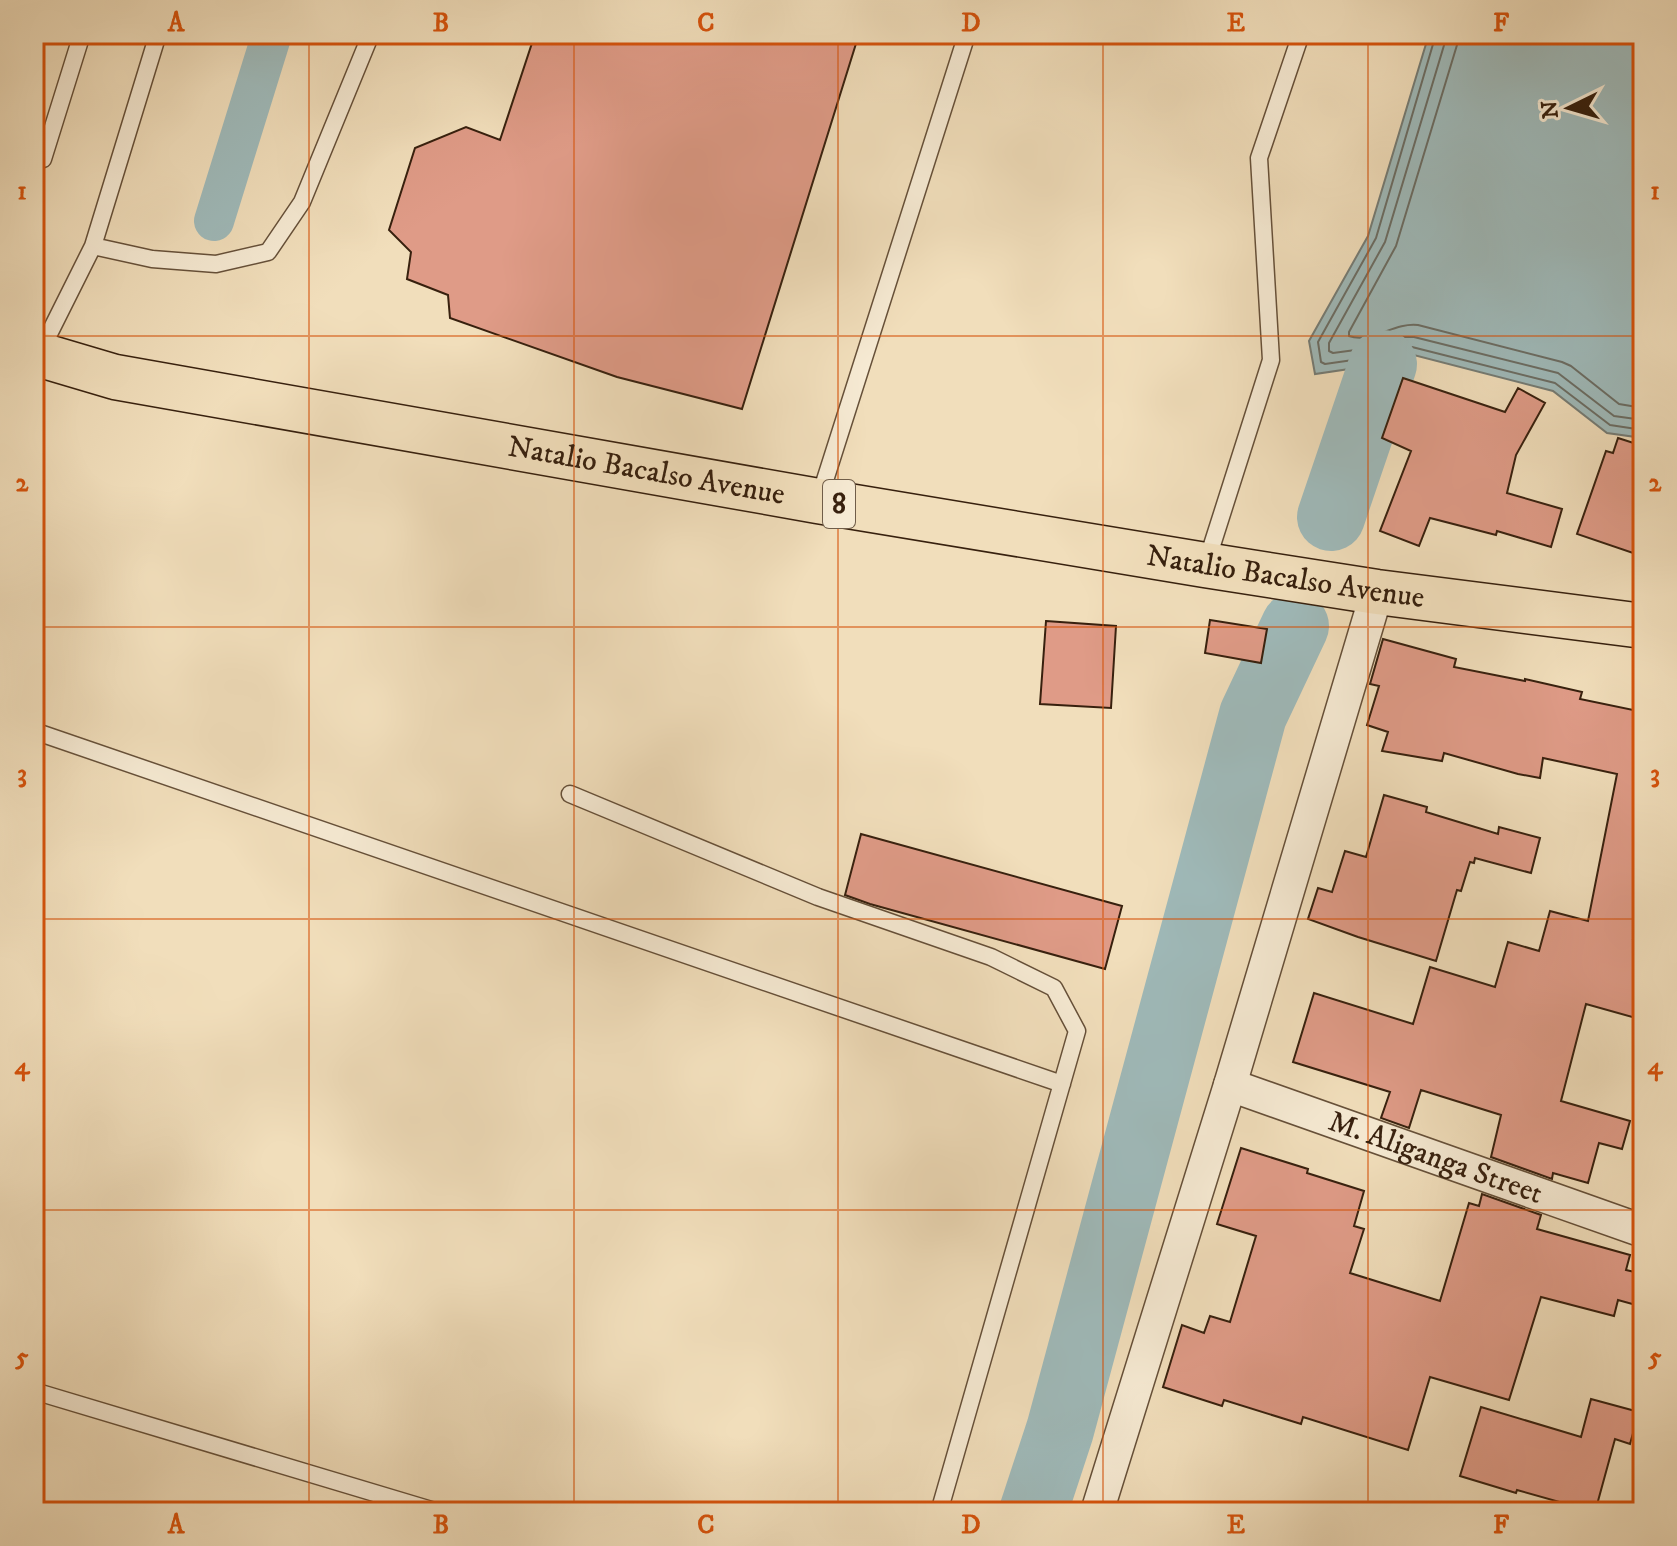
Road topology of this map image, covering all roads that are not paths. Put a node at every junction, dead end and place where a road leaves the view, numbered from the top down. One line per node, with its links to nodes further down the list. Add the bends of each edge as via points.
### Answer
1 (82, 34): 6 (lane, via 43,159)
2 (158, 34): 7 (lane)
3 (371, 34): 7 (lane, via 302,202 268,252 216,264 152,259)
4 (967, 34): 9 (lane)
5 (1301, 34): 10 (lane, via 1259,158 1271,360)
6 (34, 162)
7 (93, 246): 8 (lane)
8 (36, 359): 9 (highway, Natalio Bacalso Avenue / 8)
9 (818, 501): 10 (highway, Natalio Bacalso Avenue / 8)
10 (1205, 565): 11 (highway, Natalio Bacalso Avenue / 8)
11 (1377, 592): 12 (highway, Natalio Bacalso Avenue / 8); 16 (street)
12 (1643, 626)
13 (34, 731): 15 (lane)
14 (570, 794): 15 (lane, via 818,897 991,957 1054,988 1077,1031)
15 (1062, 1084): 20 (lane)
16 (1230, 1085): 17 (street, M. Aliganga Street); 21 (street)
17 (1643, 1231)
18 (34, 1391): 19 (lane)
19 (438, 1512)
20 (939, 1512)
21 (1097, 1512)

